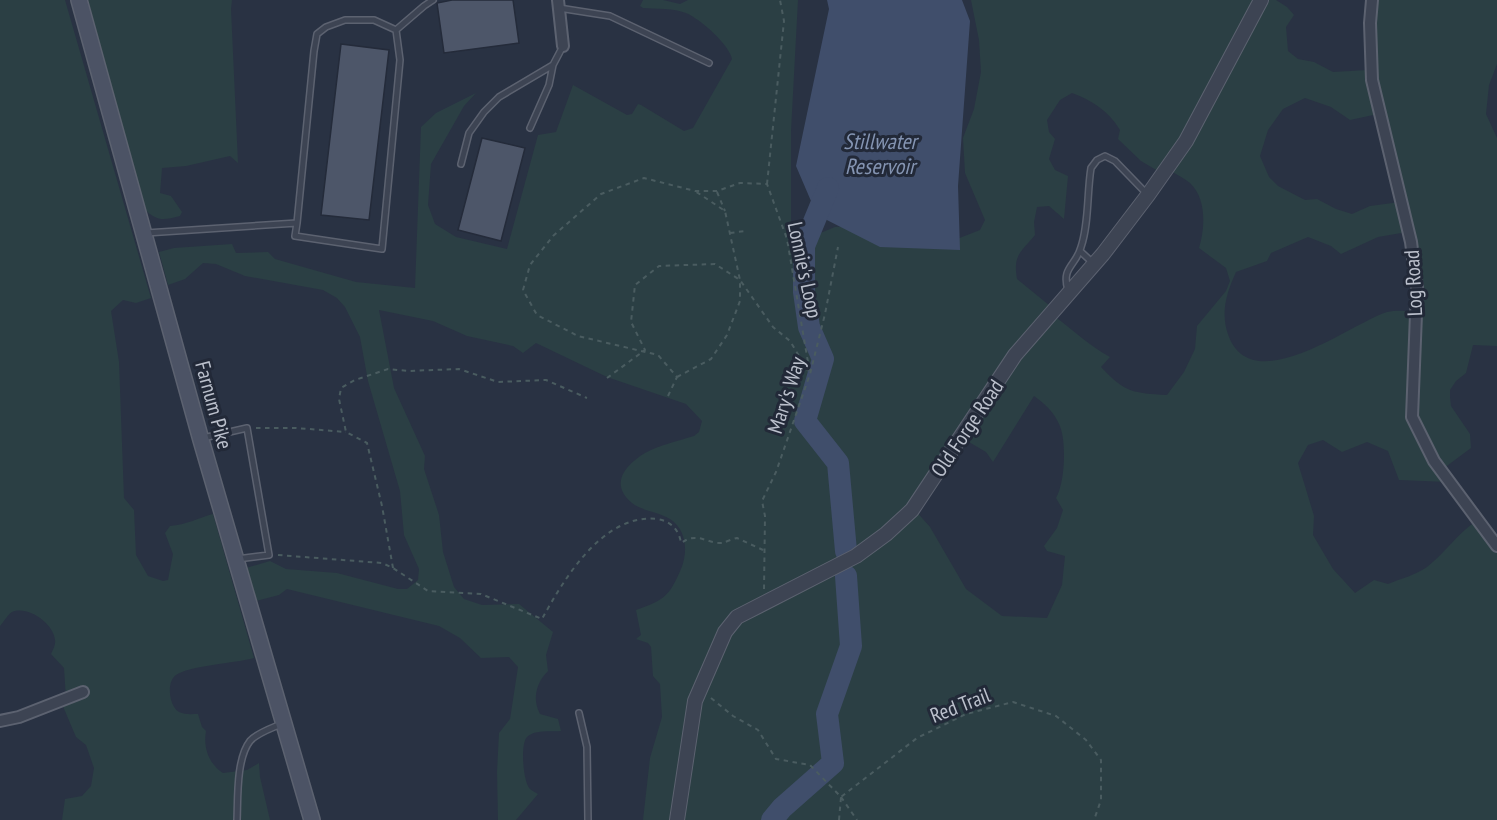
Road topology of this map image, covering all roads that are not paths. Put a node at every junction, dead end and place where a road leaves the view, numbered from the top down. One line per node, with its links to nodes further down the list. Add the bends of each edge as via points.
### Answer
1 (79, 0): 14 (main road, Farnum Pike)
2 (433, 0): 6 (lane)
3 (1261, 0): 12 (street, Old Forge Road, via 1186,141)
4 (1372, 0): 19 (street, Log Road, via 1372,80 1412,242 1417,288 1412,417 1434,461)
5 (559, 4): 7 (street); 8 (lane, via 610,16)
6 (396, 30): 13 (lane, via 374,20 345,20 317,34); 13 (lane, via 400,60 382,249 295,236)
7 (563, 46): 9 (lane)
8 (709, 63)
9 (554, 65): 10 (lane); 11 (lane, via 499,97 484,112 469,133)
10 (530, 128)
11 (461, 164)
12 (1148, 195): 15 (lane, via 1115,160 1105,156 1097,160 1091,168); 16 (street, Old Forge Road)
13 (297, 223): 14 (lane)
14 (145, 233): 18 (main road, Farnum Pike)
15 (1080, 251): 16 (lane); 17 (lane, via 1067,271)
16 (1094, 264): 17 (street, Old Forge Road)
17 (1069, 294): 28 (street, Old Forge Road, via 1015,355 912,510 856,556 766,600 737,617 725,632 693,713)
18 (201, 438): 20 (main road, Farnum Pike); 20 (lane, via 247,428 269,555)
19 (1497, 546)
20 (237, 559): 24 (main road, Farnum Pike)
21 (82, 692): 23 (street)
22 (579, 713): 27 (lane, via 587,747)
23 (0, 721)
24 (284, 722): 25 (lane, via 250,742 244,754); 26 (main road, Farnum Pike)
25 (237, 820)
26 (312, 820)
27 (588, 820)
28 (677, 820)

